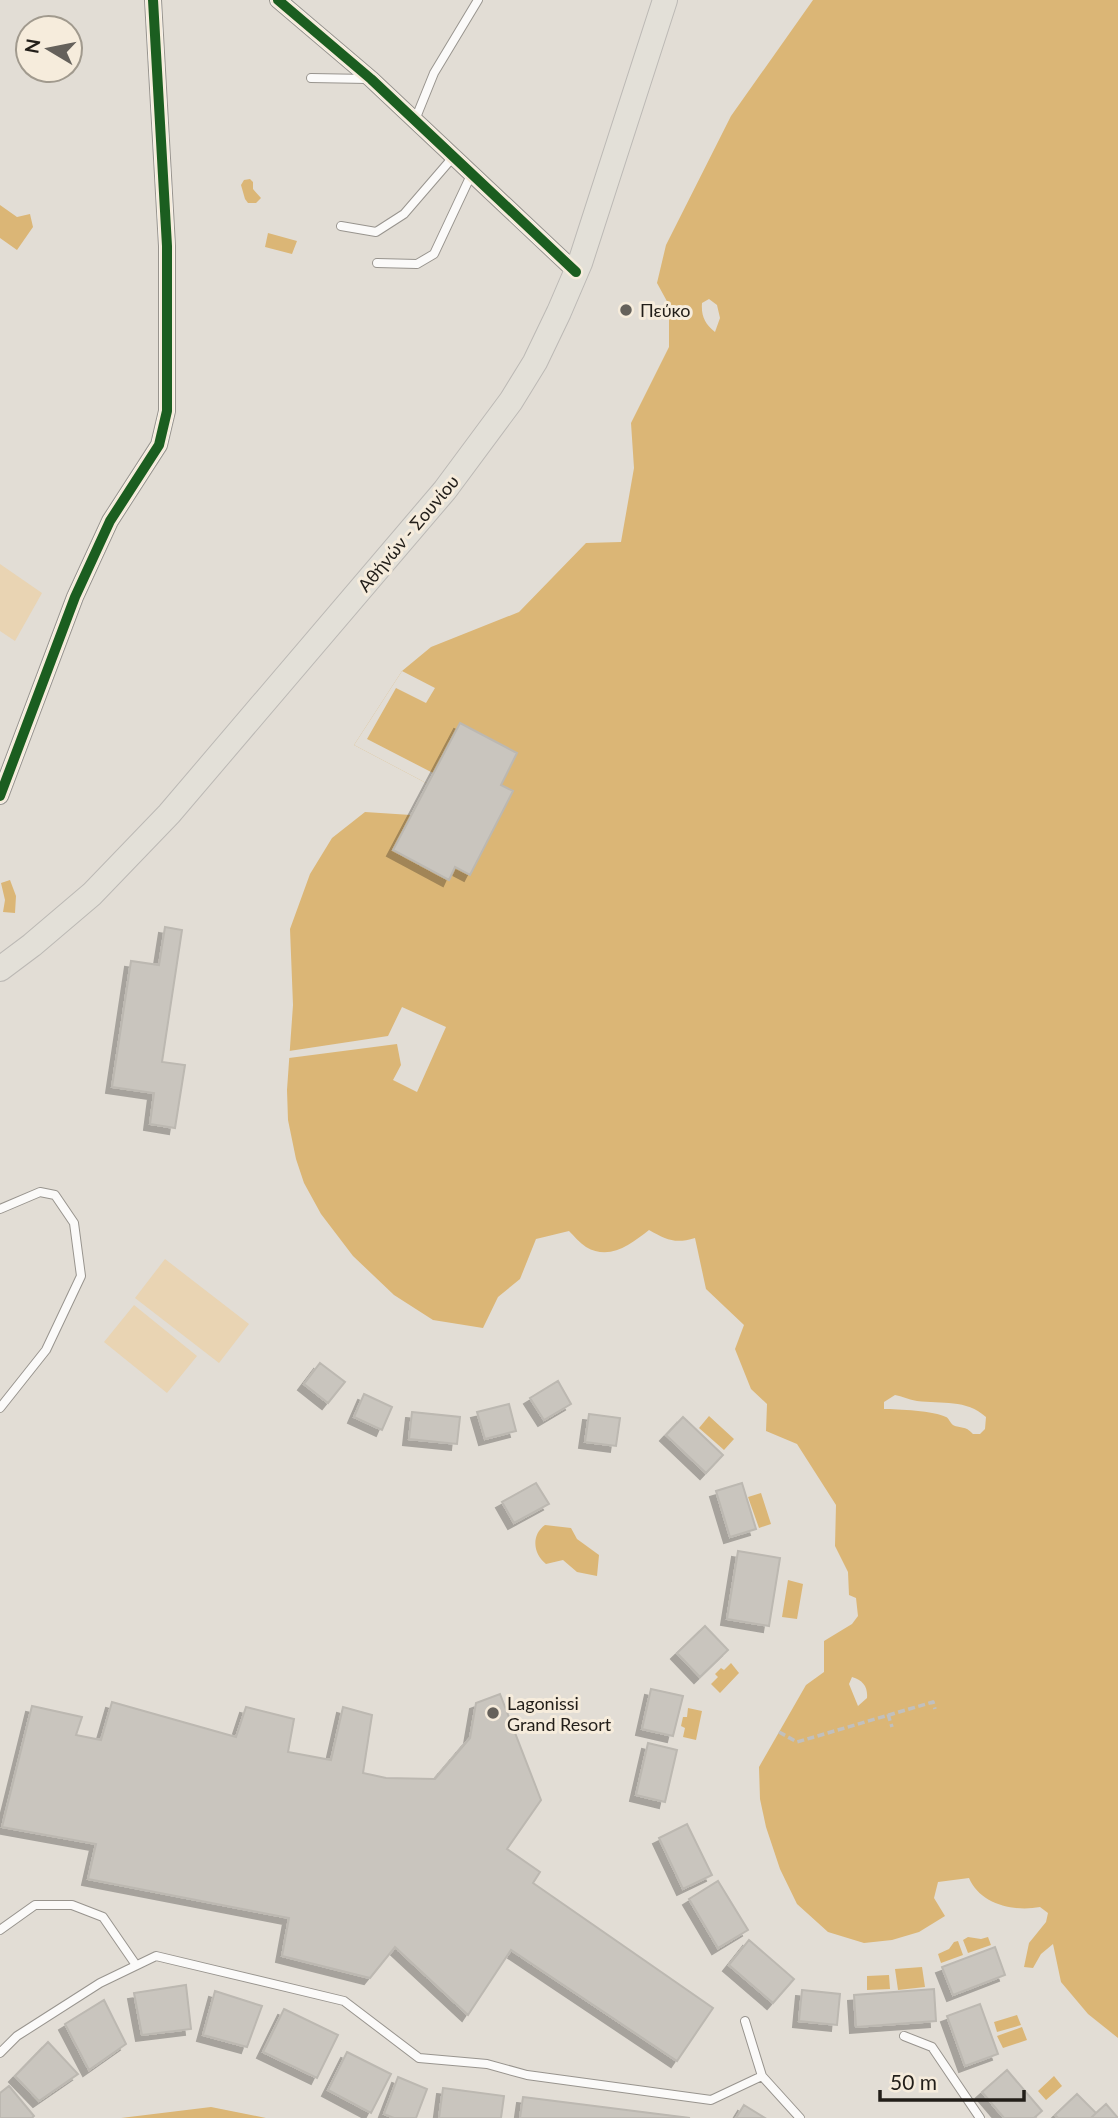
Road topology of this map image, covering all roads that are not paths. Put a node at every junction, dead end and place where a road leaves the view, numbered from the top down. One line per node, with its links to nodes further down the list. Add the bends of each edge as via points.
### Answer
1 (153, 0): 13 (street, via 167,246 167,411 159,445 110,521 75,597)
2 (278, 0): 6 (street)
3 (478, 0): 7 (lane, via 434,73)
4 (665, 0): 12 (main road, Αθήνών - Σουνίου)
5 (311, 78): 6 (lane)
6 (371, 79): 7 (street)
7 (415, 120): 8 (street)
8 (454, 156): 9 (street); 10 (lane, via 404,214 376,232)
9 (472, 173): 11 (lane, via 434,254 417,264); 12 (street)
10 (341, 226)
11 (377, 263)
12 (576, 272): 14 (main road, Αθήνών - Σουνίου, via 529,372 445,490 169,814 92,894)
13 (0, 796)
14 (0, 969)
15 (0, 1209): 16 (lane, via 40,1192 55,1195 74,1223 81,1276 46,1350)
16 (0, 1408)
17 (0, 1930): 18 (lane, via 35,1905 72,1905 103,1917)
18 (136, 1965): 21 (lane, via 17,2036); 22 (lane, via 156,1956 344,2001 419,2058 486,2064 527,2075 711,2100)
19 (745, 2021): 22 (lane)
20 (904, 2036): 24 (lane, via 932,2047)
21 (0, 2053)
22 (762, 2076): 23 (lane)
23 (800, 2118)
24 (980, 2118)

